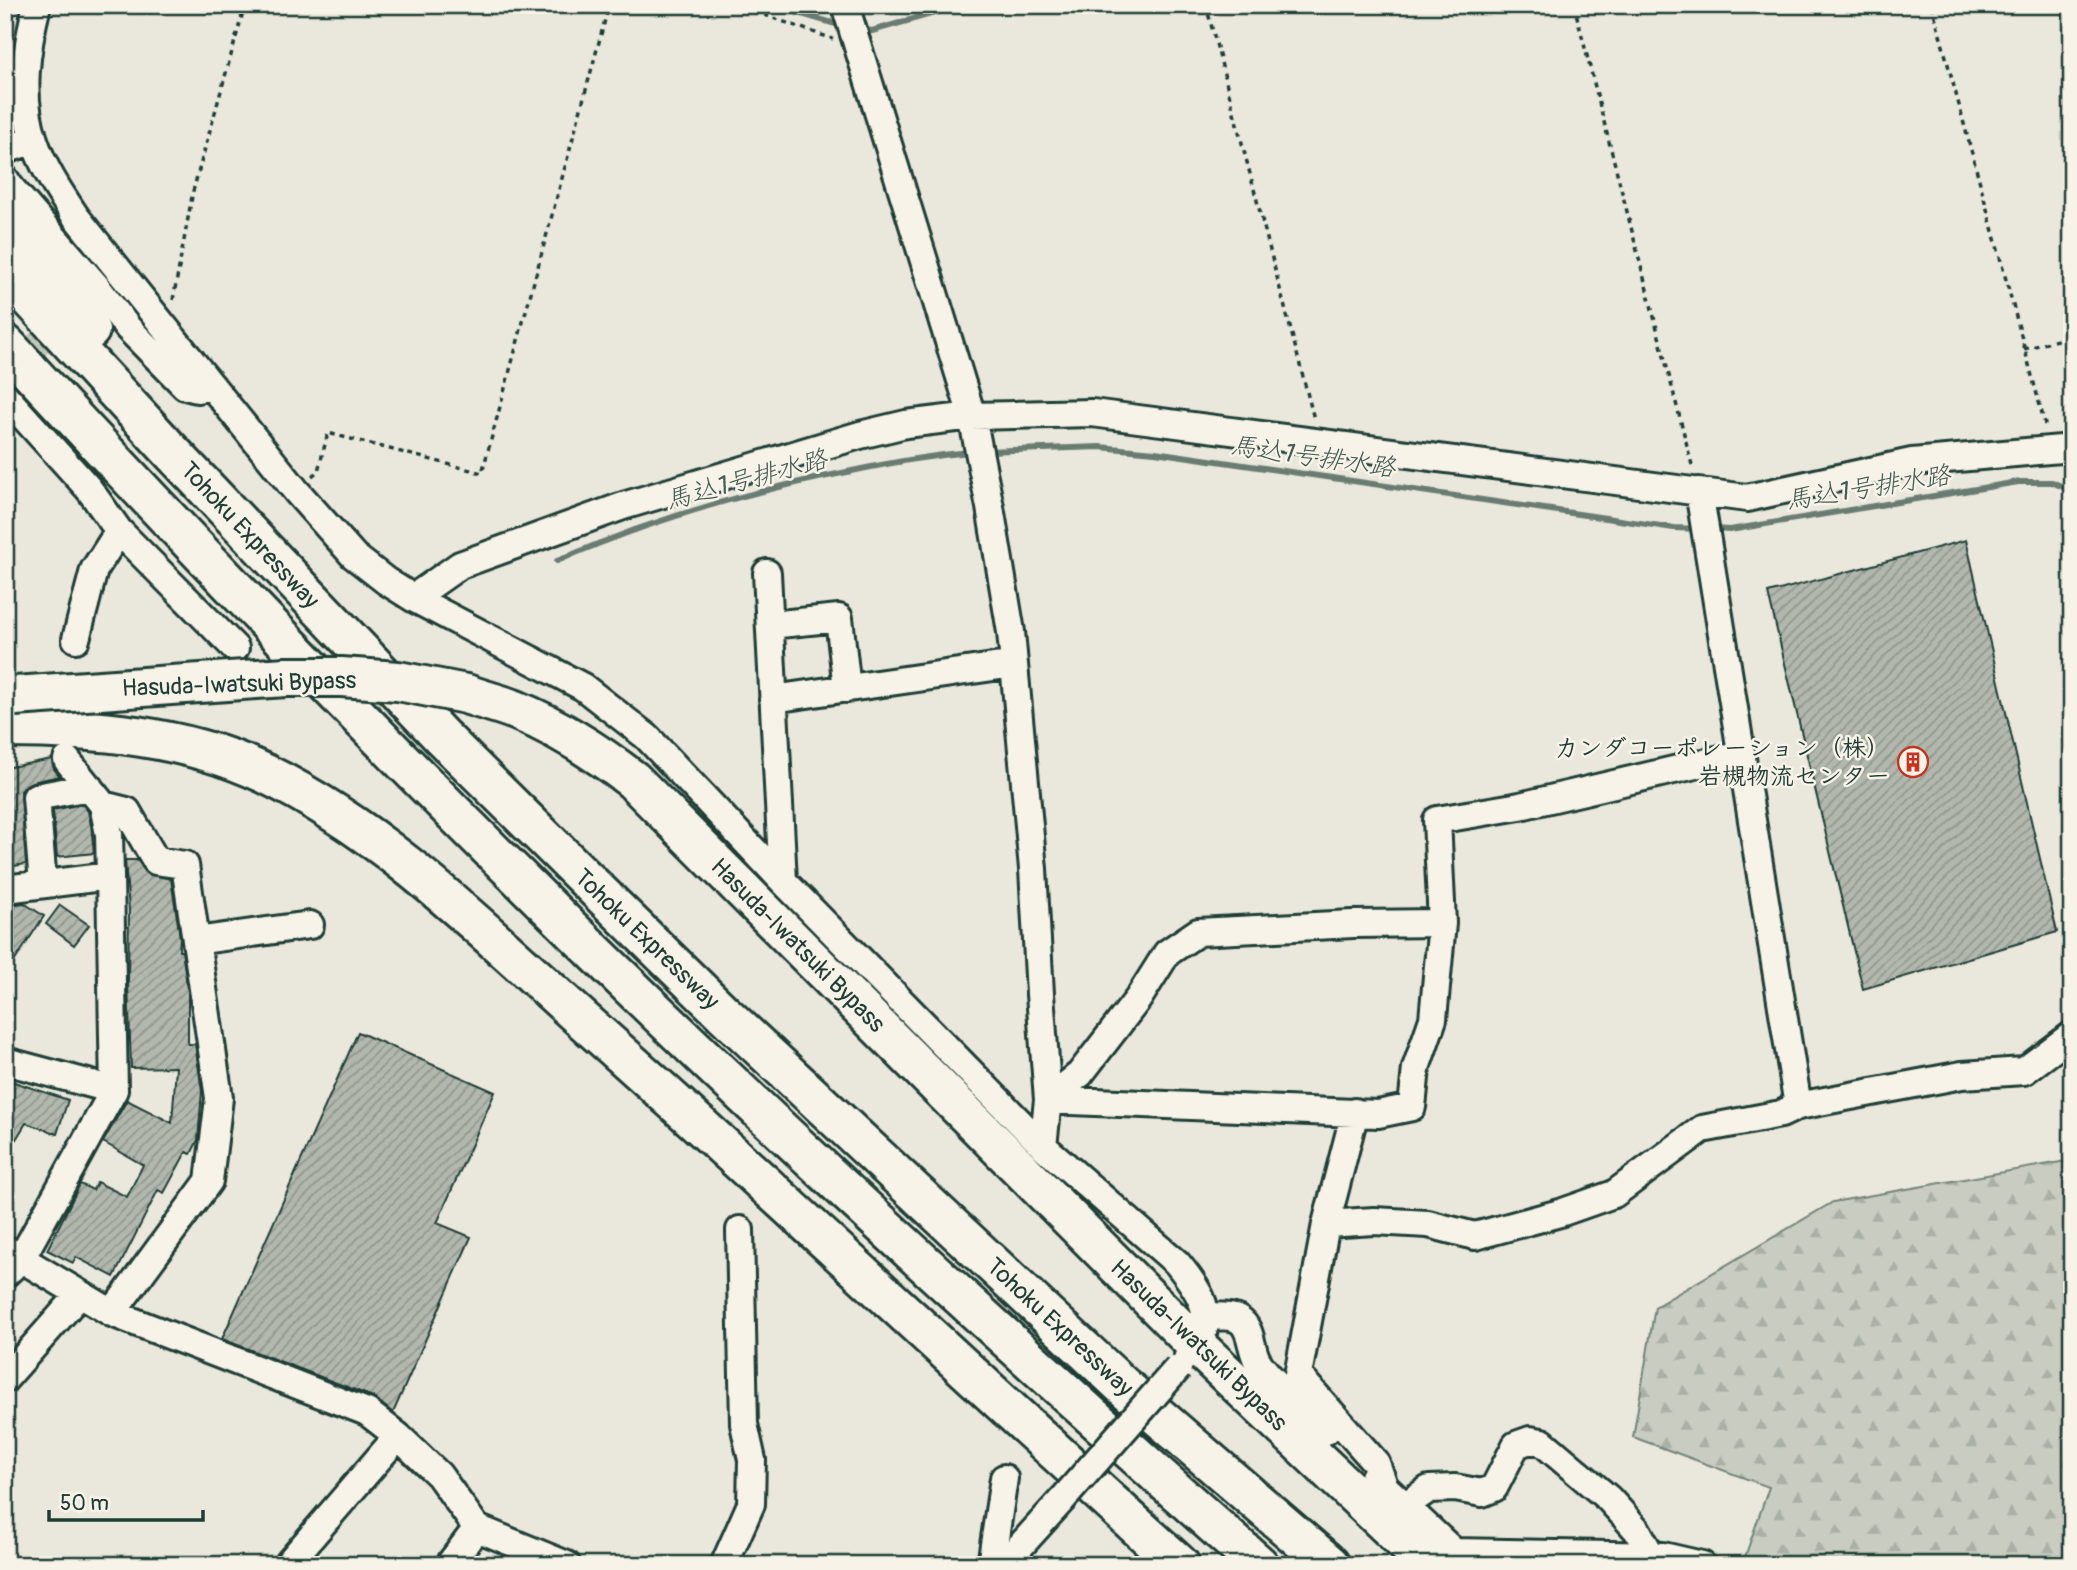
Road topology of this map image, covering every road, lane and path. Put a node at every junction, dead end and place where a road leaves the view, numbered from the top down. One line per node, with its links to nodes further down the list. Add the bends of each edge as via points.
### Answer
1 (37, 5): 10 (street, via 25,78)
2 (246, 5): 15 (path, via 192,191 173,300)
3 (609, 5): 26 (path, via 482,473 328,433 318,471)
4 (736, 5): 9 (path)
5 (845, 5): 9 (street)
6 (1206, 5): 22 (path)
7 (1574, 5): 25 (path)
8 (1932, 5): 18 (path)
9 (857, 48): 21 (street)
10 (34, 140): 11 (street); 15 (street, via 76,217)
11 (5, 150)
12 (5, 179): 19 (street, via 128,328 185,386)
13 (5, 227): 23 (highway, via 81,316)
14 (5, 271): 23 (highway, Tohoku Expressway)
15 (158, 318): 19 (street)
16 (2072, 336): 18 (path)
17 (5, 344): 73 (highway, Tohoku Expressway, via 170,520 568,926 945,1284)
18 (2024, 349): 24 (path)
19 (212, 386): 26 (street)
20 (5, 396): 27 (street, via 89,489)
21 (972, 416): 22 (street, via 1092,413); 29 (street, via 860,435 623,506 460,565); 33 (street)
22 (1321, 445): 25 (street)
23 (168, 448): 74 (highway, Tohoku Expressway, via 441,736 723,1013 1124,1387)
24 (2062, 449): 25 (street, via 1912,462 1746,498)
25 (1699, 491): 37 (street)
26 (297, 492): 29 (street, via 354,556)
27 (119, 531): 31 (street, via 94,570); 32 (street)
28 (767, 573): 30 (street)
29 (413, 598): 41 (street, via 583,687 647,737)
30 (770, 625): 34 (street, via 839,618); 35 (street)
31 (76, 639)
32 (235, 648)
33 (1014, 664): 34 (street); 50 (street)
34 (847, 689): 35 (street)
35 (774, 699): 41 (street)
36 (8, 707): 59 (highway, Hasuda-Iwatsuki Bypass, bridge, via 286,677 341,677 398,681 466,694 517,711 563,734 633,780); 72 (highway, Hasuda-Iwatsuki Bypass, via 71,728 185,745 228,759 266,774 338,815 421,876 638,1069)
37 (1742, 754): 44 (street, via 1520,806 1437,820); 51 (street)
38 (67, 760): 39 (street)
39 (96, 796): 40 (street, via 109,834); 42 (street, via 36,797); 46 (street, via 127,811 156,861 185,865)
40 (110, 876): 42 (street); 49 (street)
41 (783, 881): 53 (street)
42 (43, 884): 43 (street)
43 (5, 889)
44 (1442, 923): 50 (street, via 1198,932 1167,953 1080,1074); 52 (street, via 1433,1019 1416,1068 1412,1107 1378,1114)
45 (310, 925): 46 (street)
46 (196, 941): 58 (street, via 219,1098 209,1181)
47 (2072, 1035): 51 (street, via 2024,1071 1962,1076)
48 (5, 1061): 49 (street)
49 (114, 1090): 56 (street)
50 (1048, 1100): 52 (street); 53 (street)
51 (1798, 1106): 54 (street, via 1781,1114 1702,1129 1614,1194 1475,1237 1428,1224)
52 (1355, 1112): 54 (street)
53 (1043, 1146): 59 (street, via 1177,1262 1197,1290)
54 (1326, 1224): 63 (street, via 1298,1375 1376,1463)
55 (740, 1230): 69 (street, via 744,1424 752,1460 751,1504)
56 (10, 1260): 57 (street)
57 (80, 1294): 58 (street); 60 (street)
58 (112, 1313): 61 (street, via 367,1412)
59 (1194, 1344): 63 (street, via 1235,1318 1243,1322 1265,1371); 71 (street, bridge); 75 (highway, Hasuda-Iwatsuki Bypass)
60 (5, 1379)
61 (398, 1436): 64 (street, via 439,1475); 66 (street)
62 (1004, 1478): 70 (street)
63 (1395, 1497): 65 (street, via 1454,1552); 65 (street, via 1429,1489 1482,1493 1494,1488 1516,1445 1542,1442 1609,1499 1637,1530)
64 (477, 1528): 67 (street); 68 (street)
65 (1651, 1555): 76 (street)
66 (287, 1565)
67 (449, 1565)
68 (567, 1565)
69 (724, 1565)
70 (991, 1565)
71 (1003, 1565)
72 (1180, 1565)
73 (1259, 1565)
74 (1330, 1565)
75 (1429, 1565)
76 (1702, 1565)

